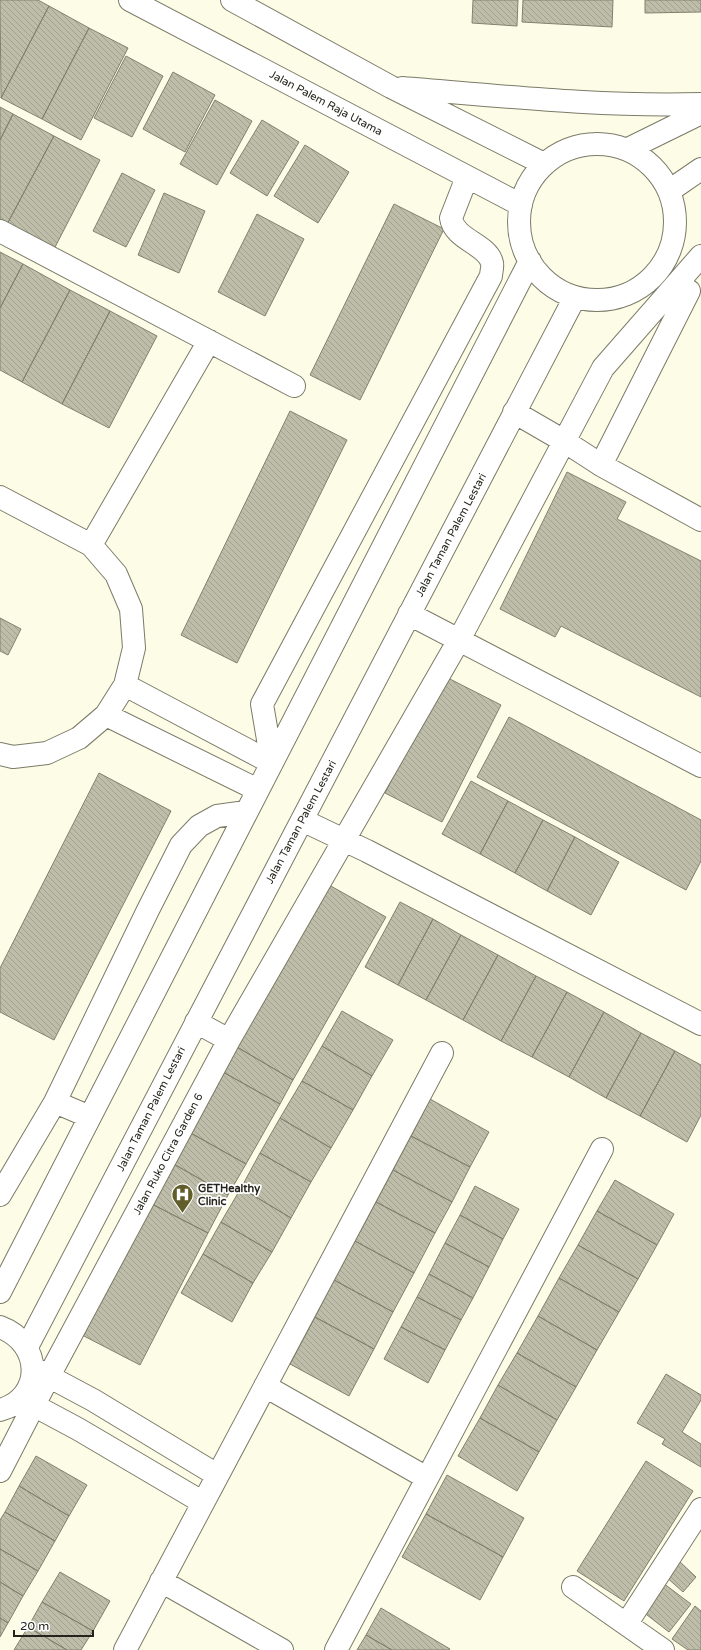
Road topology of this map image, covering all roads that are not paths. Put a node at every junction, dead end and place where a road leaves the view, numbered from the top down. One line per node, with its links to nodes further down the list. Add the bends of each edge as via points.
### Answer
1 (130, 0): 9 (street, Jalan Palem Raja Utama)
2 (232, 0): 3 (street)
3 (391, 87): 4 (street, via 554,101); 7 (street)
4 (701, 104)
5 (701, 113): 6 (street)
6 (628, 150): 7 (street, via 599,143 579,145); 10 (street, via 652,166)
7 (544, 164): 11 (street, via 530,183)
8 (701, 169): 10 (street)
9 (467, 177): 11 (street, Jalan Palem Raja Utama); 22 (street, via 451,218 452,224 457,231 490,256 493,265 491,276)
10 (669, 191): 16 (street, via 674,210 674,234 667,258 655,274 641,287 623,296 604,300)
11 (521, 205): 14 (street, via 521,234)
12 (0, 231): 17 (street)
13 (701, 256): 15 (street)
14 (530, 261): 16 (street, via 549,283); 23 (street)
15 (689, 291): 20 (street, Jalan Ruko Citra Garden 6, via 603,368); 21 (street)
16 (575, 297): 19 (street, Jalan Taman Palem Lestari)
17 (208, 341): 18 (street); 26 (street)
18 (294, 386)
19 (514, 412): 20 (street); 27 (street, Jalan Taman Palem Lestari)
20 (564, 441): 21 (street); 28 (street, Jalan Ruko Citra Garden 6)
21 (601, 465): 25 (street)
22 (387, 469): 23 (street); 32 (street, via 262,704)
23 (416, 483): 32 (street)
24 (0, 497): 26 (street)
25 (701, 520)
26 (91, 545): 29 (street, via 116,574 131,609 134,648)
27 (409, 614): 28 (street); 36 (street, Jalan Taman Palem Lestari)
28 (459, 640): 33 (street); 37 (street, Jalan Ruko Citra Garden 6)
29 (125, 685): 30 (street); 32 (street)
30 (106, 715): 31 (street, via 80,738 48,752 13,757); 34 (street)
31 (0, 754)
32 (272, 763): 34 (street)
33 (701, 766)
34 (258, 790): 35 (street)
35 (246, 812): 42 (street, via 217,816 199,826 181,845); 43 (street)
36 (302, 820): 37 (street); 38 (street, Jalan Taman Palem Lestari)
37 (343, 840): 39 (street); 40 (street, Jalan Ruko Citra Garden 6)
38 (196, 1022): 40 (street); 48 (street, Jalan Taman Palem Lestari)
39 (701, 1024)
40 (230, 1040): 48 (street, Jalan Ruko Citra Garden 6)
41 (442, 1052): 49 (street)
42 (55, 1102): 43 (street); 45 (street)
43 (90, 1117): 46 (street)
44 (602, 1149): 54 (street)
45 (0, 1195)
46 (0, 1292)
47 (0, 1327): 48 (street, via 15,1334)
48 (36, 1364): 50 (street); 53 (street)
49 (265, 1386): 53 (street); 54 (street)
50 (27, 1402): 51 (street); 52 (street); 55 (street)
51 (0, 1410)
52 (0, 1471)
53 (217, 1475): 55 (street)
54 (427, 1478): 62 (street)
55 (202, 1502): 57 (street)
56 (701, 1509): 59 (street)
57 (161, 1581): 60 (street); 61 (street)
58 (573, 1587): 59 (street)
59 (627, 1623): 63 (street)
60 (125, 1650)
61 (282, 1650)
62 (336, 1650)
63 (663, 1650)

